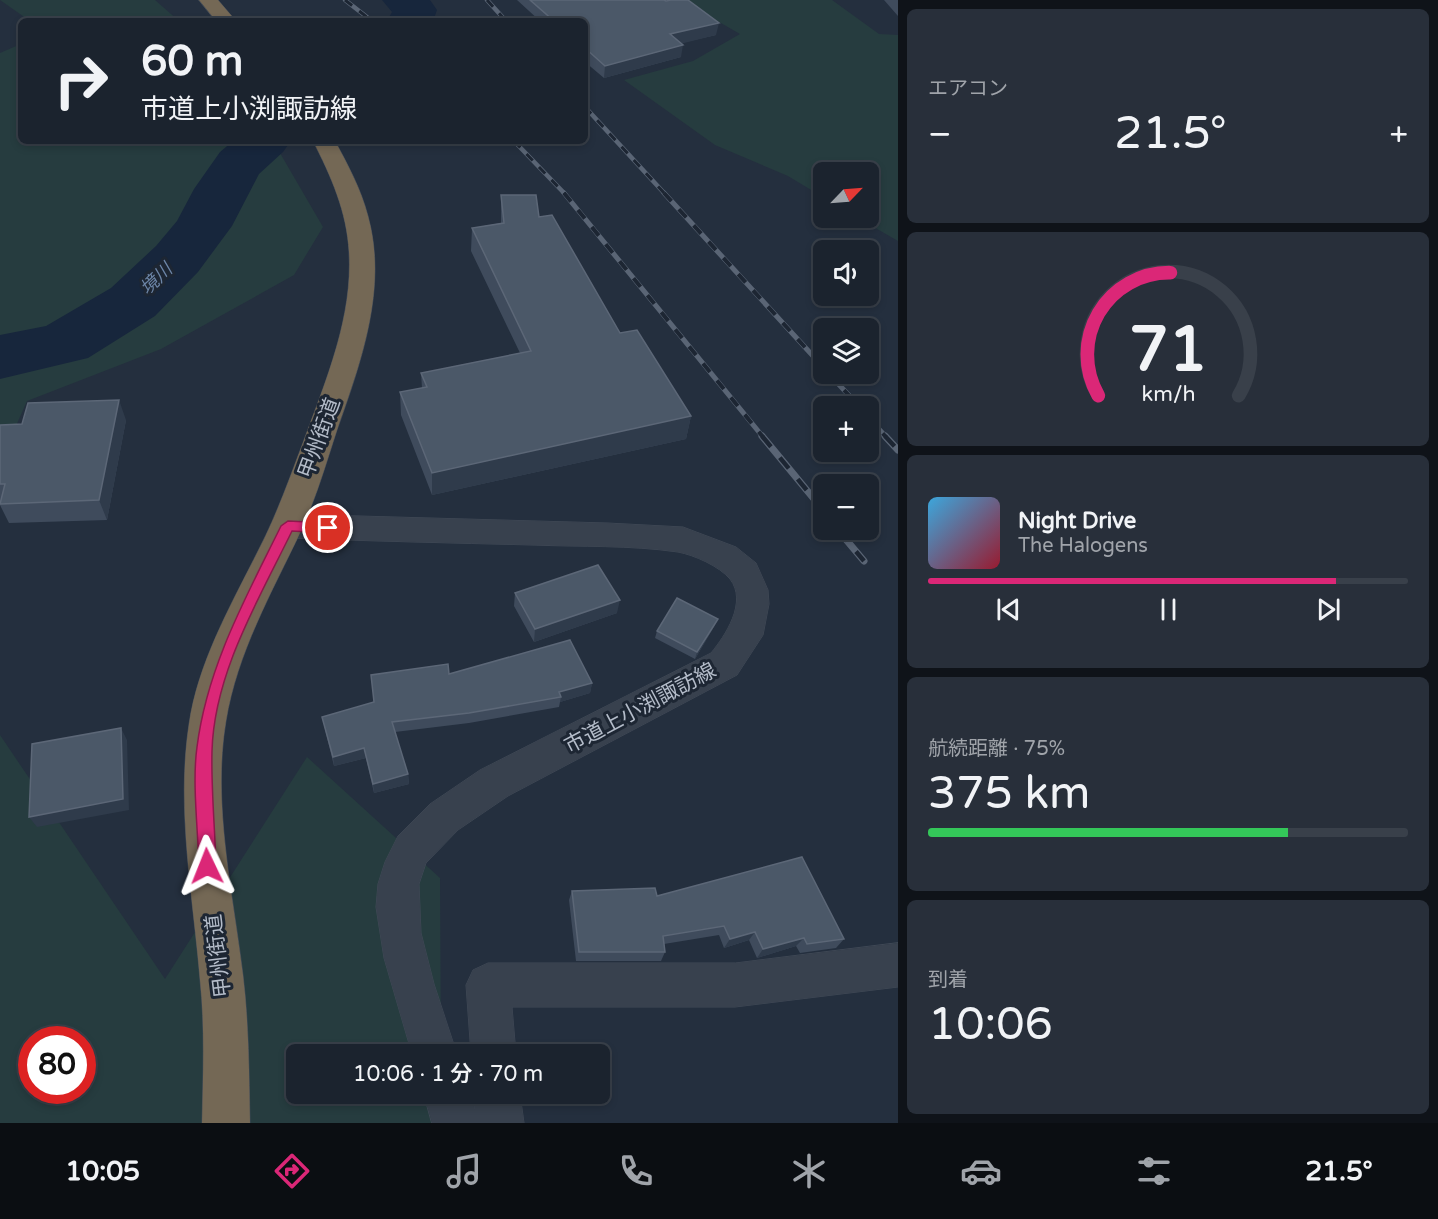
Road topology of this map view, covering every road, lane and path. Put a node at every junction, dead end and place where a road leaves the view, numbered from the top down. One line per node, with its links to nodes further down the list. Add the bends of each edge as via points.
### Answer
1 (208, 0): 2 (highway)
2 (223, 18)
3 (326, 144): 4 (highway, 甲州街道, via 344,174 356,212 363,289 333,403)
4 (288, 526): 6 (street, 市道上小渕諏訪線, via 683,540 724,556 744,572 751,590 753,603 746,635 724,664 494,783 462,803 427,834 406,862 397,912 404,952); 10 (highway, 甲州街道, via 240,624 215,687 204,749 207,866 225,1011)
5 (898, 965): 7 (street, via 735,985 489,985)
6 (432, 1044)
7 (493, 1044)
8 (450, 1104): 11 (street)
9 (498, 1104): 12 (street)
10 (226, 1123)
11 (456, 1123)
12 (500, 1123)

